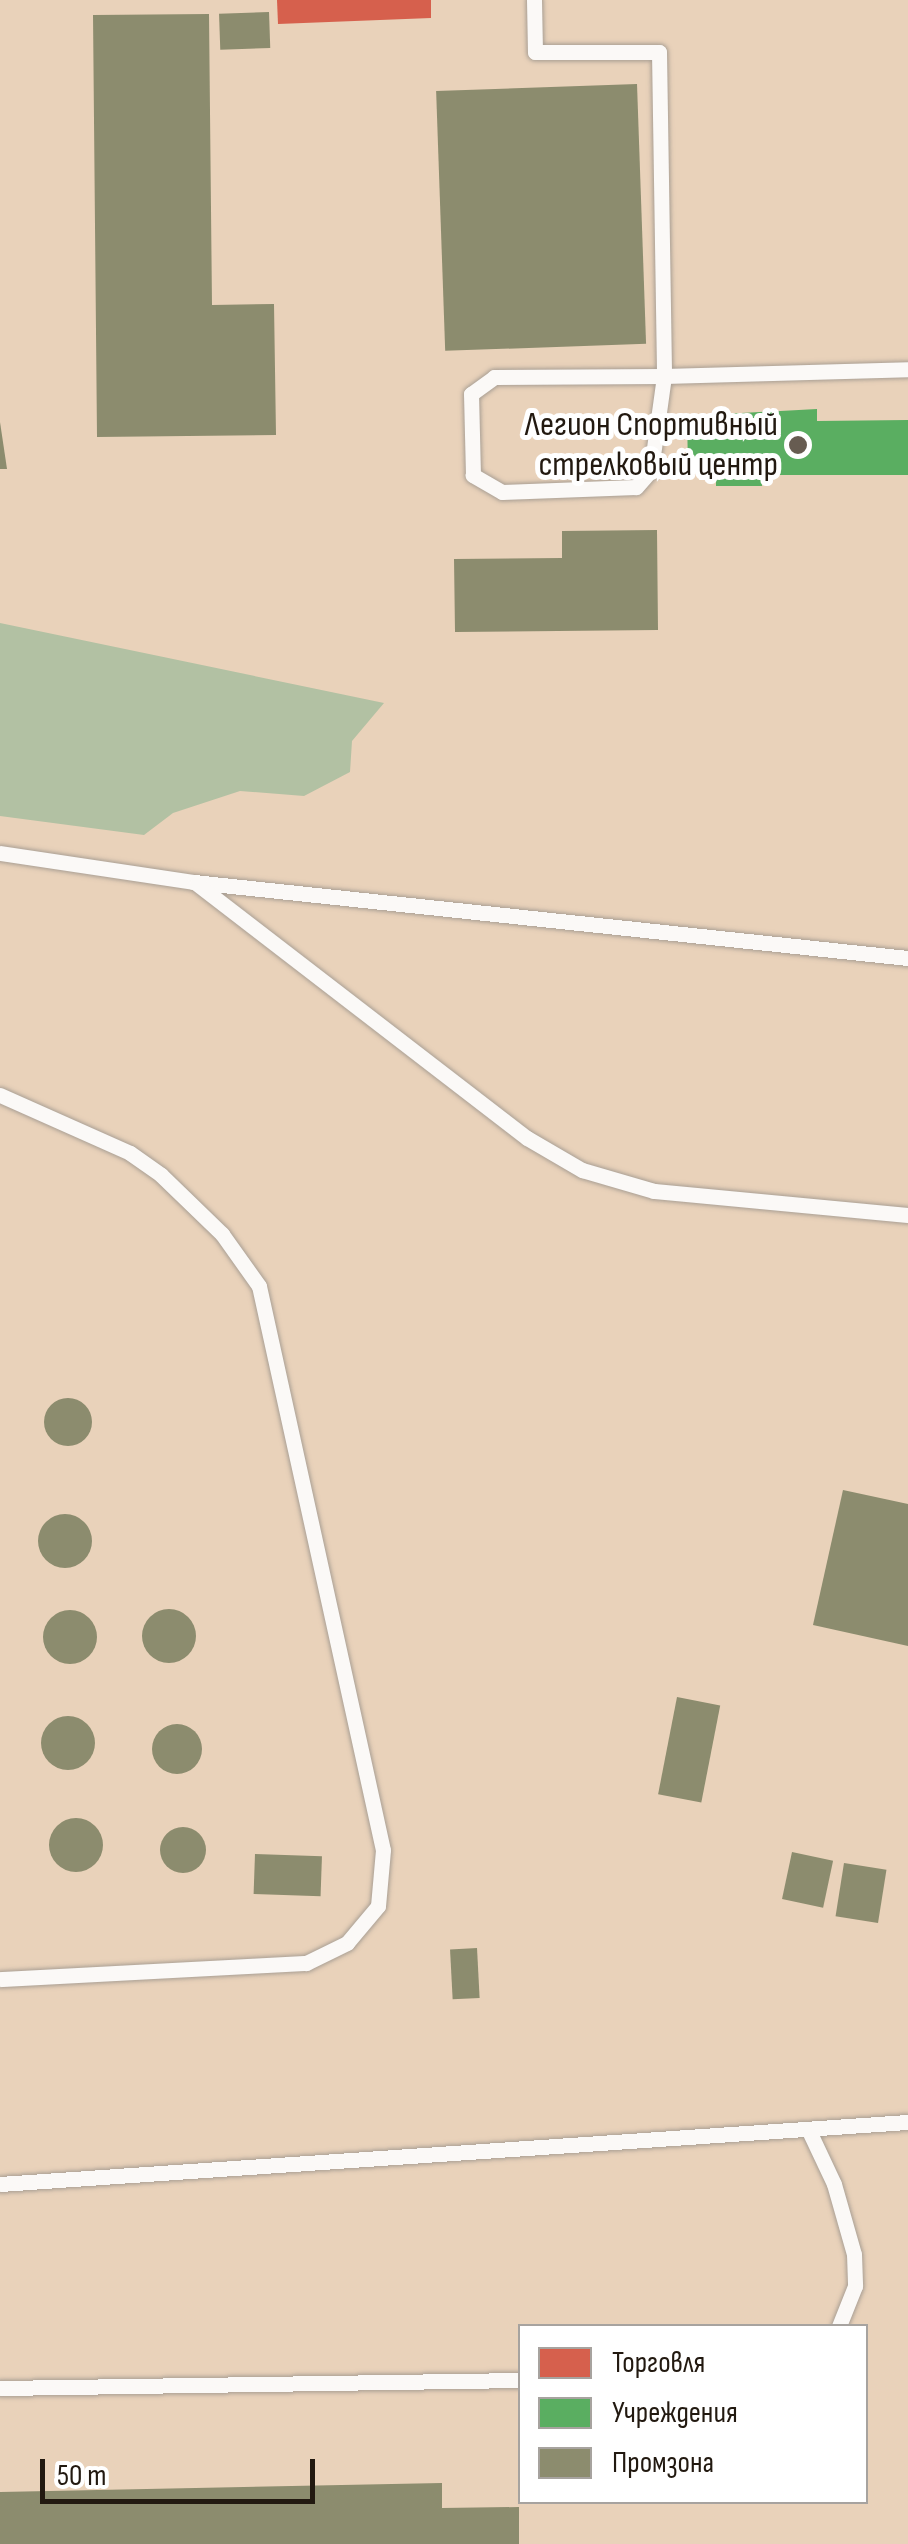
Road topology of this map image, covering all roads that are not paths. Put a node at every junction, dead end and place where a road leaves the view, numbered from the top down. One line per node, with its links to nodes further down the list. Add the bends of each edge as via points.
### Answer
1 (534, 0): 3 (lane, via 535,52 659,52)
2 (908, 370): 3 (lane)
3 (664, 376): 3 (lane, via 494,377 470,394 473,476 502,492 636,487 651,470)
4 (0, 853): 5 (lane)
5 (194, 882): 6 (lane); 8 (lane, via 526,1138 582,1170 654,1191)
6 (908, 958)
7 (0, 1095): 9 (lane, via 130,1153 162,1175 222,1234 259,1286 383,1850 378,1906 347,1944 306,1963)
8 (908, 1215)
9 (0, 1979)
10 (908, 2122): 11 (lane)
11 (810, 2133): 12 (lane); 13 (lane, via 834,2184 854,2254 855,2286)
12 (0, 2184)
13 (840, 2324)
14 (518, 2380): 15 (lane)
15 (0, 2388)

